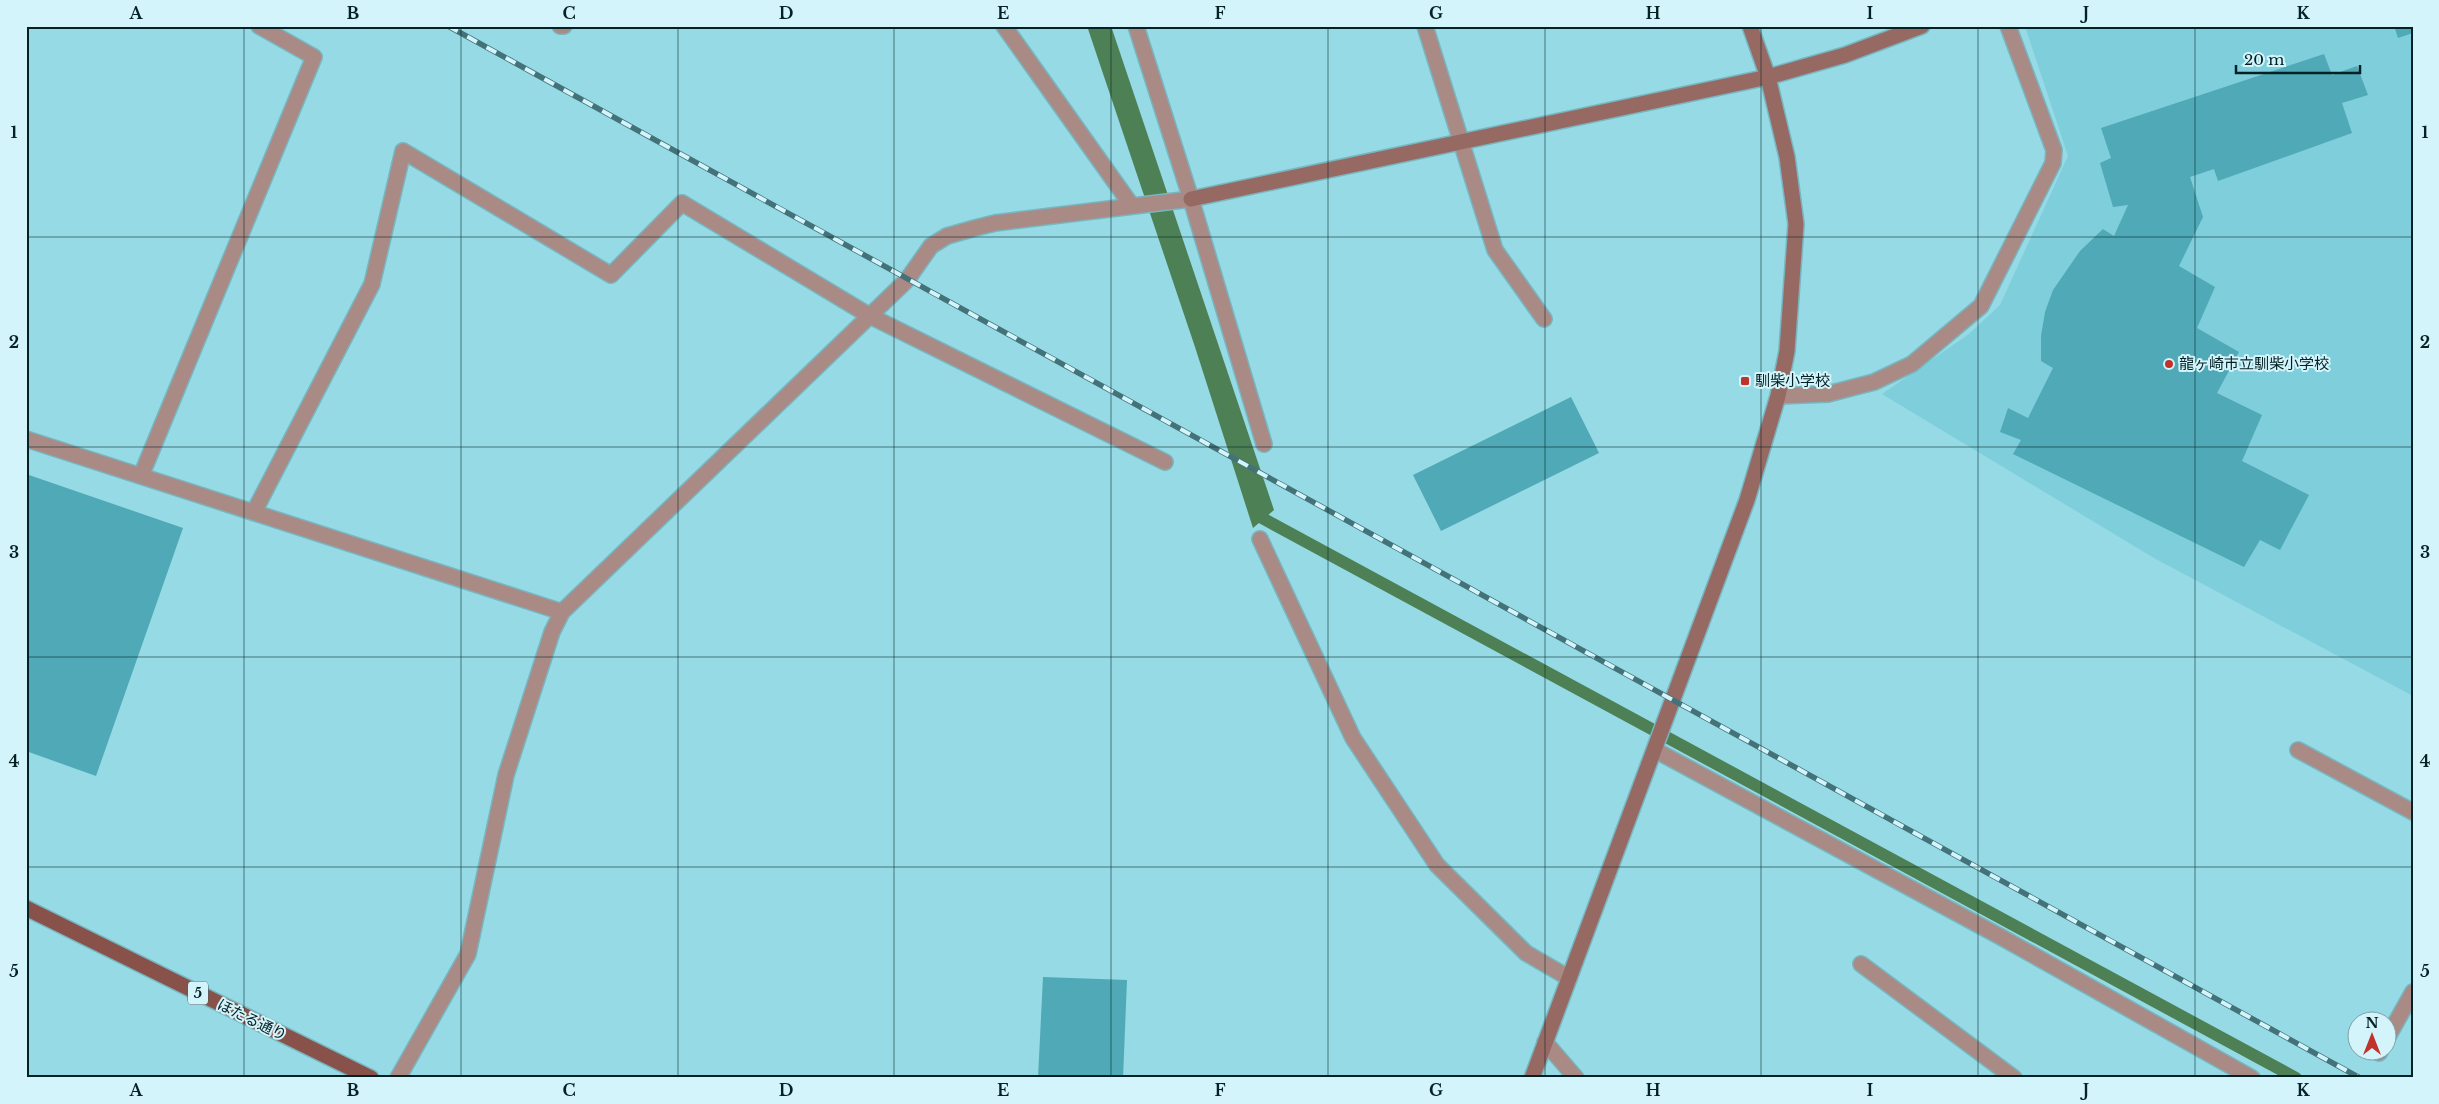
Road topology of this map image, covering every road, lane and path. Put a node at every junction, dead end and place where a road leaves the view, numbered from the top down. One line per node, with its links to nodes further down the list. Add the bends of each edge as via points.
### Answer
1 (259, 26): 18 (street, via 314,57)
2 (1004, 26): 11 (street)
3 (1136, 26): 10 (street)
4 (1425, 26): 9 (street)
5 (1750, 26): 8 (street)
6 (1922, 26): 8 (street, via 1845,55)
7 (2008, 26): 14 (street, via 2054,150 2053,163 1981,306 1912,364 1874,382 1828,394)
8 (1768, 77): 9 (street); 14 (street, via 1787,157 1796,224 1787,351)
9 (1459, 141): 10 (street); 13 (street, via 1495,250)
10 (1188, 200): 11 (street); 16 (street)
11 (1132, 206): 12 (street, via 995,222 947,236 931,246 907,280)
12 (870, 316): 17 (street); 19 (street, via 682,203 611,275 403,151 372,284); 21 (street)
13 (1544, 319)
14 (1778, 396): 22 (street, via 1747,500)
15 (26, 439): 18 (street)
16 (1264, 444)
17 (1164, 462)
18 (142, 476): 19 (street)
19 (254, 512): 21 (street)
20 (1260, 539): 27 (street, via 1353,738 1437,865 1526,952)
21 (562, 612): 32 (street, via 552,632 506,775 468,954)
22 (1656, 747): 27 (street); 36 (street)
23 (2298, 750): 24 (street)
24 (2413, 812)
25 (26, 908): 31 (main road, ほたる通り / 5)
26 (1862, 964): 35 (street)
27 (1569, 978): 30 (street)
28 (2413, 992): 29 (street)
29 (2396, 1023)
30 (1545, 1042): 33 (street); 34 (street)
31 (371, 1078)
32 (398, 1078)
33 (1532, 1078)
34 (1576, 1078)
35 (2014, 1078)
36 (2252, 1078)

